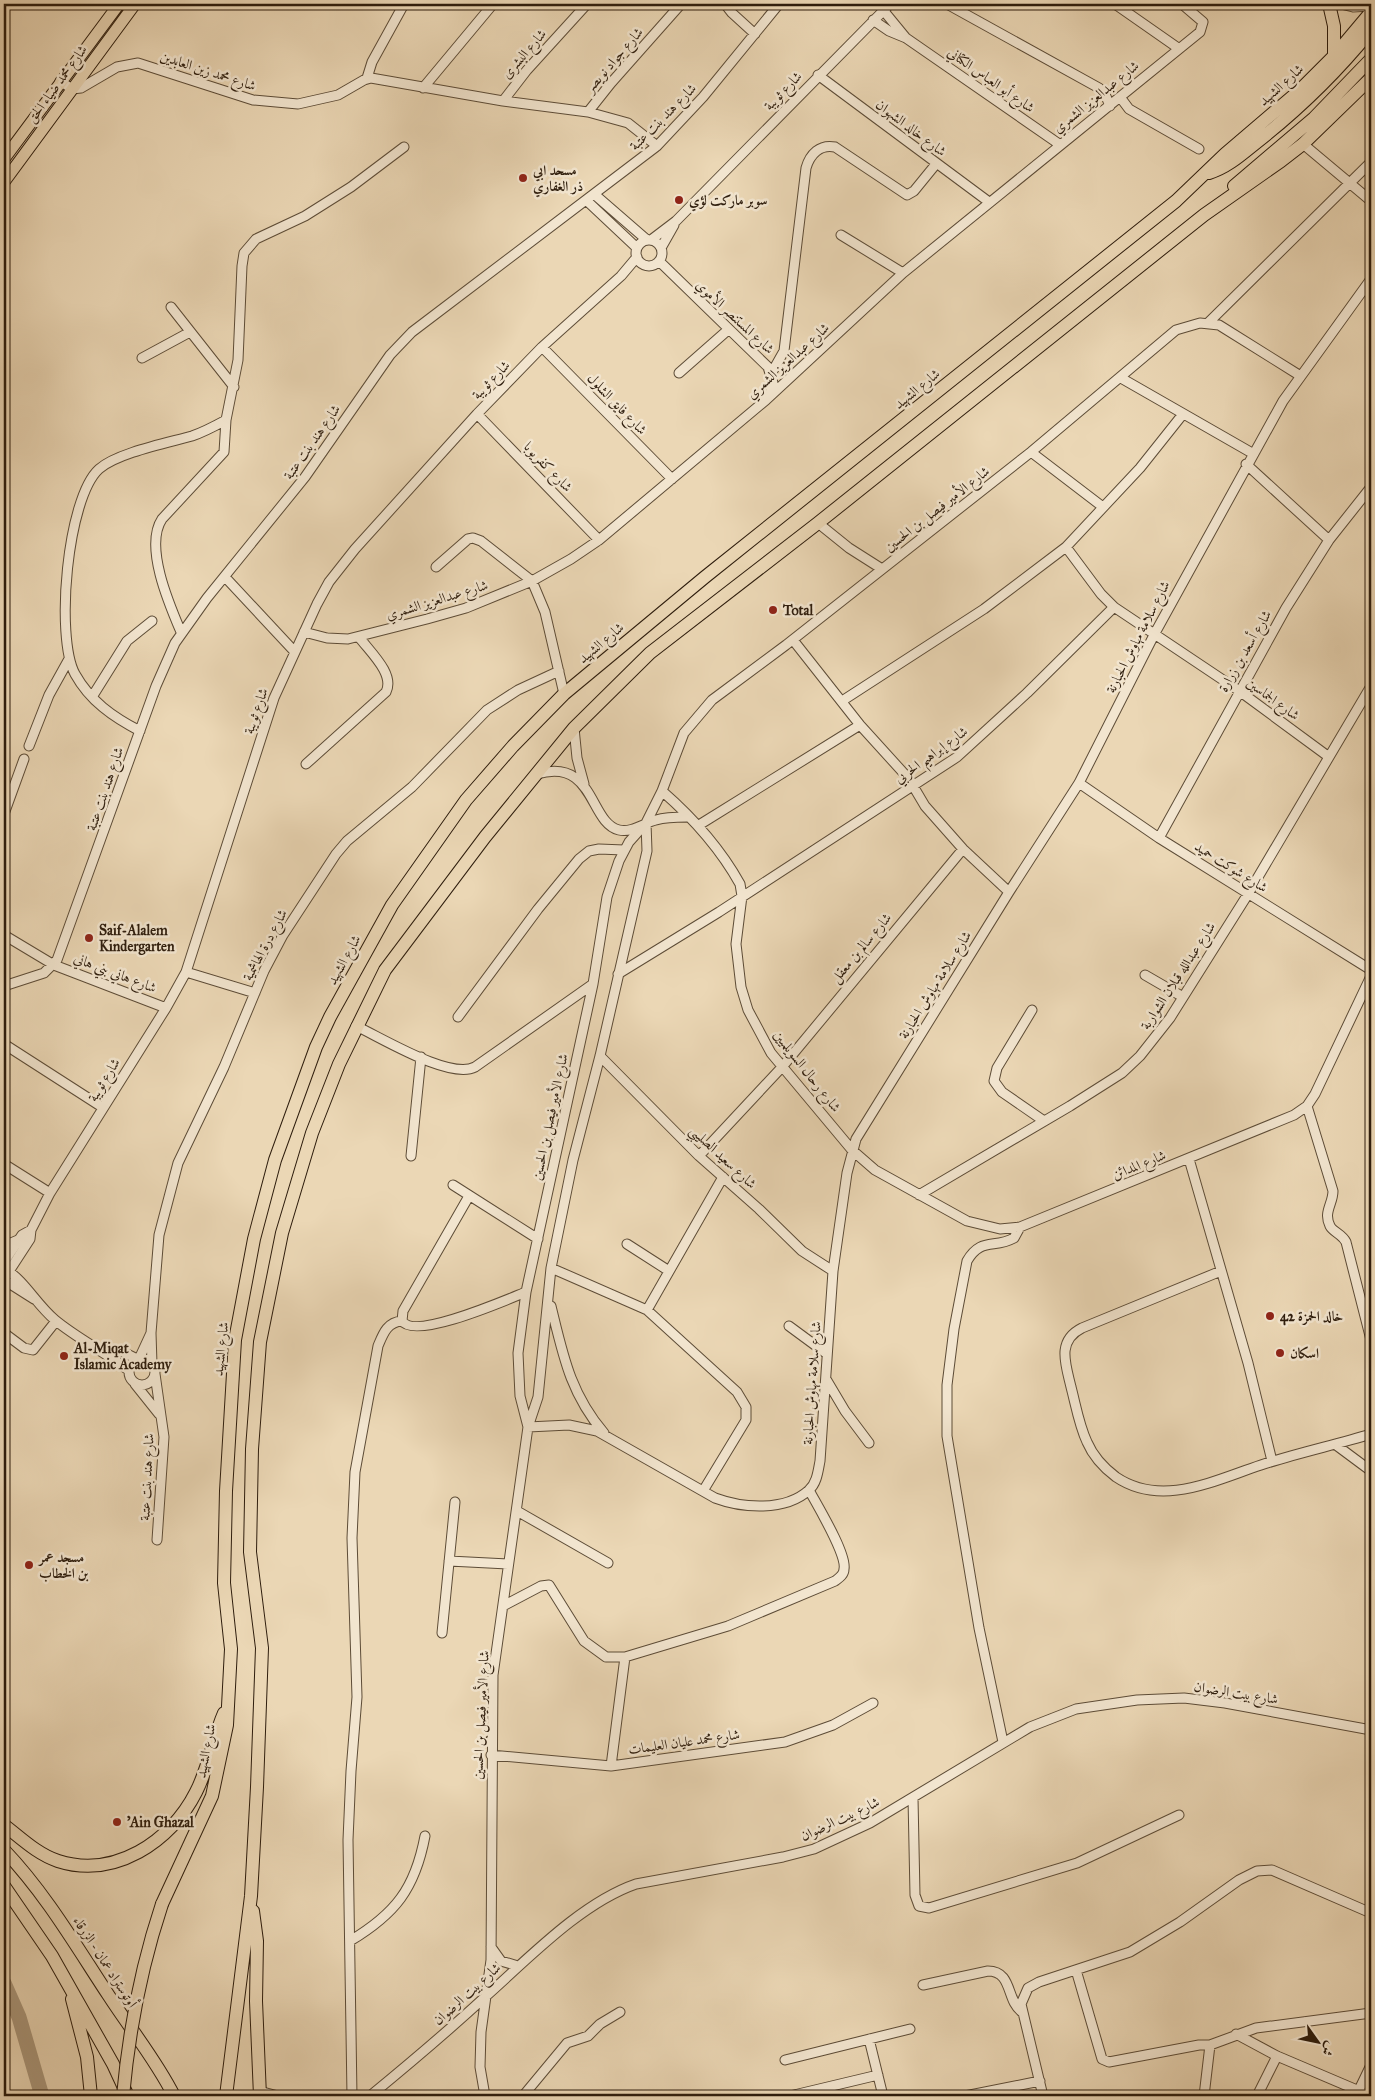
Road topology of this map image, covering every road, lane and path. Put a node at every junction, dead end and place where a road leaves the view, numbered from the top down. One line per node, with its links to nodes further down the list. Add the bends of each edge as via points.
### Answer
1 (119, 4): 27 (main road, شارع محمد ضياء الحق)
2 (134, 4): 29 (main road, شارع محمد ضياء الحق)
3 (404, 4): 25 (street, via 372,62)
4 (493, 4): 28 (street)
5 (587, 4): 31 (street, شارع البشرى)
6 (681, 4): 33 (street, شارع جواد نويصر)
7 (725, 4): 19 (street)
8 (779, 4): 19 (street, شارع هند بنت عتبة)
9 (947, 4): 32 (street, via 1099,88)
10 (1115, 4): 21 (street)
11 (1182, 4): 21 (street, شارع عبدالعزيز الشمري, via 1204,22 1200,32)
12 (1329, 4): 22 (highway, via 1334,26)
13 (1341, 4): 14 (street)
14 (1371, 6)
15 (887, 7): 17 (street, شارع ثويبة); 20 (street, شارع أبو العباس الكتاني)
16 (1371, 12): 22 (highway, شارع الشهيد)
17 (873, 20): 20 (street, شارع أبو العباس الكتاني); 24 (street, شارع ثويبة)
18 (1371, 30): 44 (highway, شارع الشهيد, via 1334,73 1276,127 1229,164)
19 (755, 34): 37 (street, شارع هند بنت عتبة)
20 (906, 38): 35 (street, شارع أبو العباس الكتاني)
21 (1178, 48): 30 (street, شارع عبدالعزيز الشمري)
22 (1334, 56): 44 (highway, شارع الشهيد)
23 (1371, 59): 51 (highway, via 1314,118)
24 (818, 76): 43 (street, شارع خالد الشهوان); 52 (street, شارع ثويبة)
25 (367, 78): 28 (street); 29 (street, شارع محمد زين العابدين, via 338,95 283,104 226,93 132,62 83,87)
26 (1371, 78): 36 (highway)
27 (60, 81): 29 (street); 34 (main road, شارع محمد ضياء الحق)
28 (423, 88): 31 (street)
29 (72, 89): 40 (main road, شارع محمد ضياء الحق)
30 (1120, 97): 32 (street, شارع عبدالعزيز الشمري); 39 (street, via 1132,111)
31 (503, 101): 33 (street)
32 (1110, 106): 35 (street, شارع عبدالعزيز الشمري)
33 (588, 112): 37 (street, via 631,125)
34 (14, 144): 40 (main road); 41 (main road, شارع محمد ضياء الحق)
35 (1059, 144): 50 (street, شارع عبدالعزيز الشمري)
36 (1303, 144): 46 (street); 51 (highway)
37 (657, 146): 47 (street, شارع هند بنت عتبة)
38 (404, 147): 72 (street, via 328,202 286,227 256,239 244,253 240,342)
39 (1199, 149)
40 (25, 153): 45 (main road, شارع محمد ضياء الحق)
41 (4, 159)
42 (1371, 162): 46 (street)
43 (936, 164): 50 (street, شارع خالد الشهوان); 69 (street, via 907,195 835,147 821,148 811,157 806,168 784,351)
44 (1205, 174): 103 (highway, شارع الشهيد, via 1176,201 697,583)
45 (4, 182)
46 (1351, 184): 49 (street); 63 (street)
47 (594, 194): 48 (street, شارع هند بنت عتبة); 54 (street)
48 (586, 200): 56 (street); 89 (street, شارع هند بنت عتبة, via 412,332 390,355 305,477)
49 (1371, 200)
50 (989, 202): 59 (street, شارع عبدالعزيز الشمري)
51 (1204, 215): 83 (highway)
52 (676, 221): 54 (street, شارع ثويبة); 55 (street, شارع ثويبة)
53 (841, 235): 59 (street)
54 (649, 240): 55 (street); 56 (street, شارع ثويبة)
55 (661, 248): 57 (street)
56 (637, 253): 58 (street); 60 (street, شارع ثويبة)
57 (659, 261): 58 (street, شارع ثويبة); 64 (street, شارع المستنصر الأموي)
58 (647, 266): 60 (street, شارع ثويبة)
59 (903, 273): 73 (street, شارع عبدالعزيز الشمري)
60 (621, 276): 66 (street, شارع ثويبة)
61 (1371, 279): 70 (street, شارع سلامة مهاوش الحبارنة)
62 (171, 307): 65 (street)
63 (1208, 323): 70 (street, via 1229,330); 71 (street, شارع الأمير فيصل بن الحسين, via 1176,330)
64 (729, 329): 68 (street); 69 (street, شارع المستنصر الأموي, via 763,361)
65 (190, 332): 67 (street); 72 (street)
66 (542, 347): 74 (street, شارع ثويبة); 80 (street, شارع فايق الشلول)
67 (142, 358)
68 (679, 373)
69 (771, 374): 73 (street, شارع المستنصر الأموي, via 771,392)
70 (1299, 375): 78 (street, شارع سلامة مهاوش الحبارنة)
71 (1121, 378): 75 (street); 77 (street, شارع الأمير فيصل بن الحسين)
72 (234, 387): 76 (street)
73 (766, 400): 80 (street, شارع عبدالعزيز الشمري)
74 (477, 414): 84 (street, شارع كفريوبا); 94 (street, شارع ثويبة, via 341,565)
75 (1183, 414): 78 (street); 82 (street, via 1140,468)
76 (226, 420): 93 (street, via 226,439 221,457 162,518 155,532 161,574); 99 (street, via 194,435 117,459 93,475 78,507 70,550 66,592)
77 (1031, 452): 82 (street); 88 (street, شارع الأمير فيصل بن الحسين)
78 (1252, 453): 79 (street, شارع سلامة مهاوش الحبارنة)
79 (1246, 464): 85 (street); 95 (street, شارع سلامة مهاوش الحبارنة)
80 (672, 480): 84 (street, شارع عبدالعزيز الشمري)
81 (1371, 487): 85 (street, شارع أسعد بن زرارة)
82 (1103, 507): 86 (street)
83 (818, 523): 88 (street, via 848,548); 107 (highway, via 650,653)
84 (598, 540): 90 (street, شارع عبدالعزيز الشمري)
85 (1329, 540): 102 (street, شارع أسعد بن زرارة)
86 (1066, 547): 91 (street, شارع الجماسين); 105 (street, via 990,605)
87 (436, 567): 90 (street, via 473,538)
88 (882, 569): 97 (street, شارع الأمير فيصل بن الحسين)
89 (225, 577): 93 (street, شارع هند بنت عتبة); 98 (street)
90 (532, 581): 96 (street, شارع عبدالعزيز الشمري, via 466,608); 100 (street)
91 (1114, 607): 95 (street, شارع الجماسين); 115 (street, شارع إبراهيم الحربي, via 991,727 956,757)
92 (152, 621): 104 (street, via 124,646)
93 (181, 632): 108 (street, شارع هند بنت عتبة, via 162,671)
94 (304, 632): 96 (street, شارع عبدالعزيز الشمري, via 334,639); 98 (street, شارع ثويبة)
95 (1155, 633): 102 (street, شارع الجماسين); 114 (street, شارع سلامة مهاوش الحبارنة)
96 (359, 637): 112 (street, via 388,676 389,687)
97 (793, 640): 105 (street); 117 (street, شارع الأمير فيصل بن الحسين, via 702,709 684,733)
98 (294, 651): 131 (street, شارع ثويبة, via 271,707)
99 (69, 659): 104 (street); 109 (street, via 49,695)
100 (560, 671): 103 (street); 137 (street, شارع درة الهاشمية, via 518,690 487,710 412,787 347,841 295,916)
101 (1371, 686): 110 (street, شارع عبدالله قبلان الشواربة)
102 (1238, 690): 110 (street, شارع الجماسين); 122 (street, شارع أسعد بن زرارة)
103 (564, 694): 208 (highway, شارع الشهيد, via 512,746 466,800 392,905 330,1017 286,1129 254,1238 235,1340 225,1520 224,1583 231,1649)
104 (92, 698): 108 (street)
105 (842, 701): 106 (street)
106 (860, 724): 115 (street); 121 (street)
107 (574, 728): 113 (highway); 116 (street)
108 (140, 731): 129 (street, شارع هند بنت عتبة)
109 (29, 746)
110 (1329, 757): 126 (street, شارع عبدالله قبلان الشواربة)
111 (24, 759): 118 (street)
112 (306, 764)
113 (536, 774): 116 (street, via 563,772); 142 (highway, via 404,941)
114 (1079, 783): 122 (street, شارع شوكت حميد); 125 (street, شارع سلامة مهاوش الحبارنة)
115 (914, 786): 123 (street, via 925,806); 127 (street, شارع إبراهيم الحربي)
116 (584, 787): 120 (street, via 612,827 627,830)
117 (662, 791): 119 (street, شارع رحال السويلميين); 120 (street, شارع الأمير فيصل بن الحسين)
118 (4, 814)
119 (687, 817): 120 (street); 121 (street, شارع رحال السويلميين)
120 (646, 823): 124 (street, شارع الأمير فيصل بن الحسين); 132 (street, شارع الأمير فيصل بن الحسين, via 647,851)
121 (699, 825): 127 (street, شارع رحال السويلميين, via 734,874)
122 (1159, 838): 126 (street, شارع شوكت حميد)
123 (963, 849): 125 (street); 146 (street, شارع سالم بن معقل)
124 (624, 850): 135 (street, شارع الأمير فيصل بن الحسين, via 609,891); 141 (street, via 599,848 579,859)
125 (1009, 892): 150 (street, شارع سلامة مهاوش الحبارنة, via 862,1128)
126 (1248, 894): 130 (street, شارع شوكت حميد); 138 (street, شارع عبدالله قبلان الشواربة)
127 (742, 896): 132 (street, شارع إبراهيم الحربي); 146 (street, شارع رحال السويلميين, via 736,944 744,998 771,1053)
128 (4, 935): 129 (street, شارع هاني بني هاني)
129 (54, 965): 136 (street, via 38,975); 139 (street, شارع هاني بني هاني)
130 (1371, 970)
131 (186, 972): 137 (street); 139 (street, شارع ثويبة)
132 (618, 974): 144 (street, شارع الأمير فيصل بن الحسين)
133 (1145, 975): 138 (street)
134 (1371, 976): 147 (street, شارع المدائن)
135 (593, 984): 145 (street, via 471,1069 453,1070); 162 (street, شارع الأمير فيصل بن الحسين)
136 (4, 986)
137 (255, 993): 178 (street, شارع درة الهاشمية, via 178,1162 159,1235)
138 (1183, 997): 149 (street, شارع عبدالله قبلان الشواربة, via 1156,1036 1122,1073)
139 (166, 1008): 148 (street, شارع ثويبة)
140 (1032, 1010): 149 (street, via 997,1068 994,1081 1002,1092)
141 (458, 1017)
142 (356, 1026): 145 (street); 220 (highway, via 325,1097 292,1197 273,1270 260,1342 251,1473 250,1552 262,1656)
143 (4, 1044): 148 (street)
144 (600, 1056): 152 (street, شارع سعيد الصليبي); 167 (street, شارع الأمير فيصل بن الحسين, via 573,1160)
145 (421, 1058): 151 (street)
146 (783, 1066): 150 (street, شارع رحال السويلميين); 152 (street, شارع سالم بن معقل)
147 (1307, 1106): 153 (street, شارع المدائن, via 1288,1119); 180 (street, via 1333,1191 1327,1212 1330,1226 1346,1242)
148 (102, 1107): 157 (street, شارع ثويبة)
149 (1044, 1121): 158 (street, شارع عبدالله قبلان الشواربة)
150 (852, 1150): 158 (street, شارع المدائن, via 889,1180); 169 (street, شارع سلامة مهاوش الحبارنة)
151 (411, 1156)
152 (698, 1156): 155 (street, شارع سعيد الصليبي)
153 (1189, 1159): 160 (street, شارع المدائن); 170 (street)
154 (4, 1164): 157 (street)
155 (722, 1177): 168 (street); 169 (street, شارع سعيد الصليبي, via 802,1251)
156 (453, 1185): 159 (street)
157 (50, 1193): 161 (street, شارع ثويبة)
158 (920, 1195): 160 (street, شارع المدائن, via 967,1221 1000,1229)
159 (469, 1196): 162 (street); 176 (street, via 404,1311)
160 (1020, 1227): 211 (street, via 1014,1238 981,1246 967,1261 946,1392 952,1478)
161 (31, 1230): 163 (street, شارع ثويبة); 171 (street, شارع ثويبة, via 30,1239)
162 (538, 1239): 172 (street, شارع الأمير فيصل بن الحسين)
163 (18, 1240): 165 (street); 166 (street, شارع ثويبة)
164 (627, 1244): 168 (street)
165 (4, 1246)
166 (4, 1262)
167 (551, 1268): 173 (street, شارع الأمير فيصل بن الحسين); 174 (street)
168 (669, 1271): 174 (street)
169 (833, 1271): 182 (street, شارع سلامة مهاوش الحبارنة)
170 (1220, 1271): 195 (street); 195 (street, via 1072,1335 1064,1357 1082,1426 1092,1452 1111,1473 1136,1487 1154,1491 1182,1490)
171 (5, 1275): 175 (street, via 26,1285 34,1299)
172 (526, 1292): 176 (street, via 425,1327 408,1326); 190 (street, شارع الأمير فيصل بن الحسين, via 518,1360 520,1396)
173 (549, 1299): 190 (street, شارع الأمير فيصل بن الحسين, via 540,1387); 192 (street, via 575,1391)
174 (648, 1310): 198 (street, via 737,1392 746,1407 746,1420)
175 (56, 1321): 179 (street, via 33,1350 24,1348); 181 (street)
176 (402, 1321): 222 (street, via 387,1327 378,1346 354,1482 351,1570 356,1615 357,1696 348,1840)
177 (789, 1326): 182 (street)
178 (151, 1332): 183 (street, شارع درة الهاشمية); 184 (street, شارع درة الهاشمية)
179 (4, 1333)
180 (1371, 1340)
181 (100, 1349): 183 (street, via 123,1352); 185 (street)
182 (827, 1354): 187 (street, شارع سلامة مهاوش الحبارنة)
183 (138, 1359): 184 (street); 185 (street)
184 (152, 1364): 186 (street)
185 (128, 1370): 188 (street)
186 (155, 1374): 188 (street, via 146,1385); 189 (street, شارع هند بنت عتبة)
187 (826, 1378): 193 (street); 197 (street, شارع سلامة مهاوش الحبارنة, via 820,1461)
188 (135, 1384): 189 (street, شارع هند بنت عتبة)
189 (161, 1417): 201 (street, شارع هند بنت عتبة, via 164,1437)
190 (528, 1427): 192 (street, via 578,1426); 200 (street, شارع الأمير فيصل بن الحسين)
191 (1371, 1434): 194 (street)
192 (605, 1435): 198 (street)
193 (869, 1443)
194 (1336, 1445): 195 (street); 196 (street)
195 (1272, 1461)
196 (1371, 1471)
197 (809, 1490): 198 (street, via 787,1501 756,1506 726,1502); 207 (street, via 840,1552 844,1565 842,1576 728,1626)
198 (703, 1491)
199 (455, 1502): 202 (street)
200 (517, 1511): 203 (street); 204 (street, شارع الأمير فيصل بن الحسين)
201 (157, 1540)
202 (449, 1561): 204 (street); 206 (street)
203 (608, 1563)
204 (508, 1564): 205 (street, شارع الأمير فيصل بن الحسين)
205 (503, 1606): 207 (street, via 549,1585 584,1641 606,1657); 212 (street, شارع الأمير فيصل بن الحسين, via 493,1675)
206 (442, 1633)
207 (625, 1656): 213 (street)
208 (229, 1701): 216 (highway, via 202,1780 190,1804 164,1835 140,1852 104,1865 72,1864 43,1854); 244 (highway, شارع الشهيد, bridge, via 224,1749 212,1796 162,1904 143,1968)
209 (873, 1703): 213 (street, شارع محمد عليان العليمات, via 834,1725 785,1742)
210 (1371, 1730): 211 (street, شارع بيت الرضوان, via 1225,1703 1184,1698 1152,1699 1076,1709 1030,1727)
211 (1003, 1742): 214 (street, شارع بيت الرضوان)
212 (491, 1755): 213 (street, شارع محمد عليان العليمات); 223 (street, شارع الأمير فيصل بن الحسين)
213 (611, 1766)
214 (913, 1798): 215 (street, via 915,1895 919,1906 929,1908 1077,1863); 224 (street, شارع بيت الرضوان, via 870,1823 814,1849 621,1889 599,1901)
215 (1179, 1815)
216 (4, 1825)
217 (425, 1836): 222 (street, via 416,1868 398,1902 378,1923)
218 (4, 1850): 246 (highway, أوتوستراد عمان - الزرقاء, via 25,1872 60,1920)
219 (4, 1886): 227 (highway, via 38,1933)
220 (250, 1896): 242 (highway, via 257,1941); 247 (highway)
221 (1371, 1913): 225 (street, via 1272,1870 1257,1871 1130,1952)
222 (350, 1941): 249 (street)
223 (490, 1947): 224 (street, via 501,1961); 228 (street, شارع الأمير فيصل بن الحسين)
224 (518, 1966): 228 (street, شارع بيت الرضوان)
225 (1076, 1970): 230 (street, via 1028,1988 1022,1999); 235 (street, via 1105,2061)
226 (923, 1985): 230 (street, via 996,1972 1005,1979 1014,2003)
227 (69, 1986): 243 (highway, via 87,2057); 245 (highway)
228 (486, 1997): 250 (street, شارع بيت الرضوان); 251 (street, شارع الأمير فيصل بن الحسين, via 480,2067)
229 (620, 2012): 252 (street, via 588,2036 567,2043)
230 (1022, 2012): 240 (street)
231 (1371, 2013): 233 (street, via 1256,2028)
232 (910, 2029): 234 (street)
233 (1236, 2034): 235 (street); 236 (street)
234 (869, 2039): 237 (street); 239 (street)
235 (1210, 2045): 257 (street)
236 (1277, 2056): 241 (street); 258 (street)
237 (785, 2060)
238 (1371, 2065): 241 (street)
239 (878, 2075): 253 (street); 254 (street)
240 (1040, 2081): 255 (street); 256 (street)
241 (1359, 2090): 259 (street)
242 (260, 2094): 248 (street)
243 (91, 2096)
244 (123, 2096)
245 (128, 2096)
246 (174, 2096)
247 (226, 2096)
248 (278, 2096)
249 (352, 2096)
250 (370, 2096)
251 (485, 2096)
252 (523, 2096)
253 (790, 2096)
254 (883, 2096)
255 (964, 2096)
256 (1043, 2096)
257 (1204, 2096)
258 (1257, 2096)
259 (1371, 2096)

